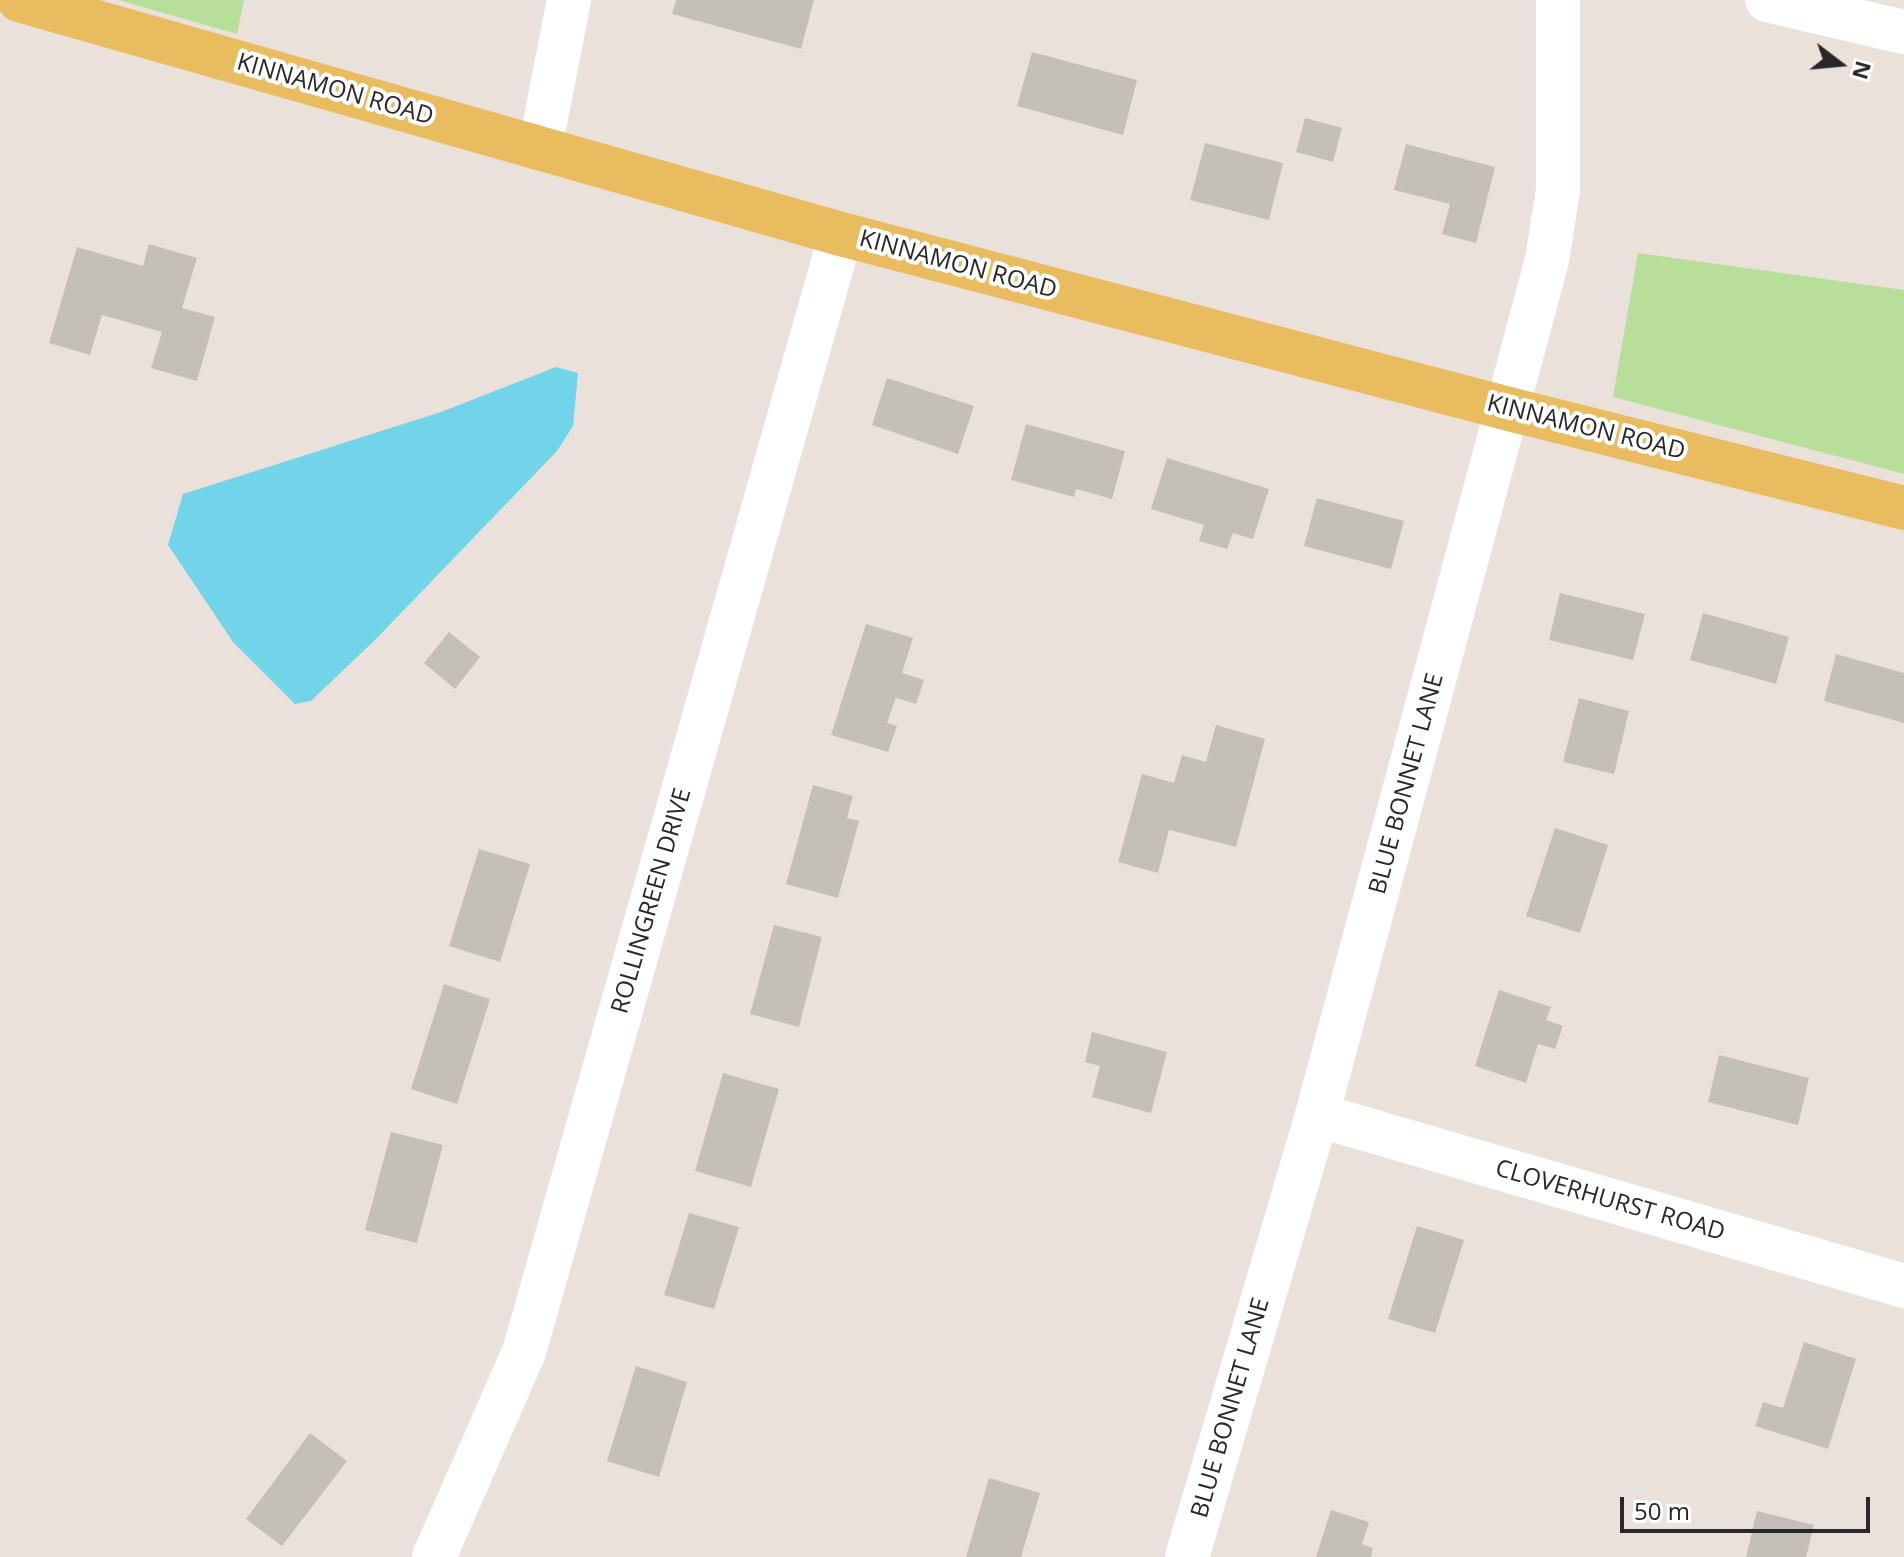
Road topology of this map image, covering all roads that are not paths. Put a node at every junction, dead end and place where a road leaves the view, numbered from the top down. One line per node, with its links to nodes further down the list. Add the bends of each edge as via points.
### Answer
1 (19, 0): 6 (main road, KINNAMON ROAD)
2 (569, 0): 6 (street)
3 (1558, 0): 8 (street, BLUE BONNET LANE, via 1558,190 1547,260)
4 (1767, 0): 5 (street)
5 (1904, 32)
6 (540, 148): 7 (main road, KINNAMON ROAD)
7 (841, 234): 8 (main road, KINNAMON ROAD); 12 (street, ROLLINGREEN DRIVE, via 524,1352)
8 (1509, 409): 9 (main road, KINNAMON ROAD); 10 (street, BLUE BONNET LANE)
9 (1904, 508)
10 (1317, 1115): 11 (street, CLOVERHURST ROAD); 13 (street, BLUE BONNET LANE)
11 (1904, 1286)
12 (434, 1557)
13 (1187, 1557)

